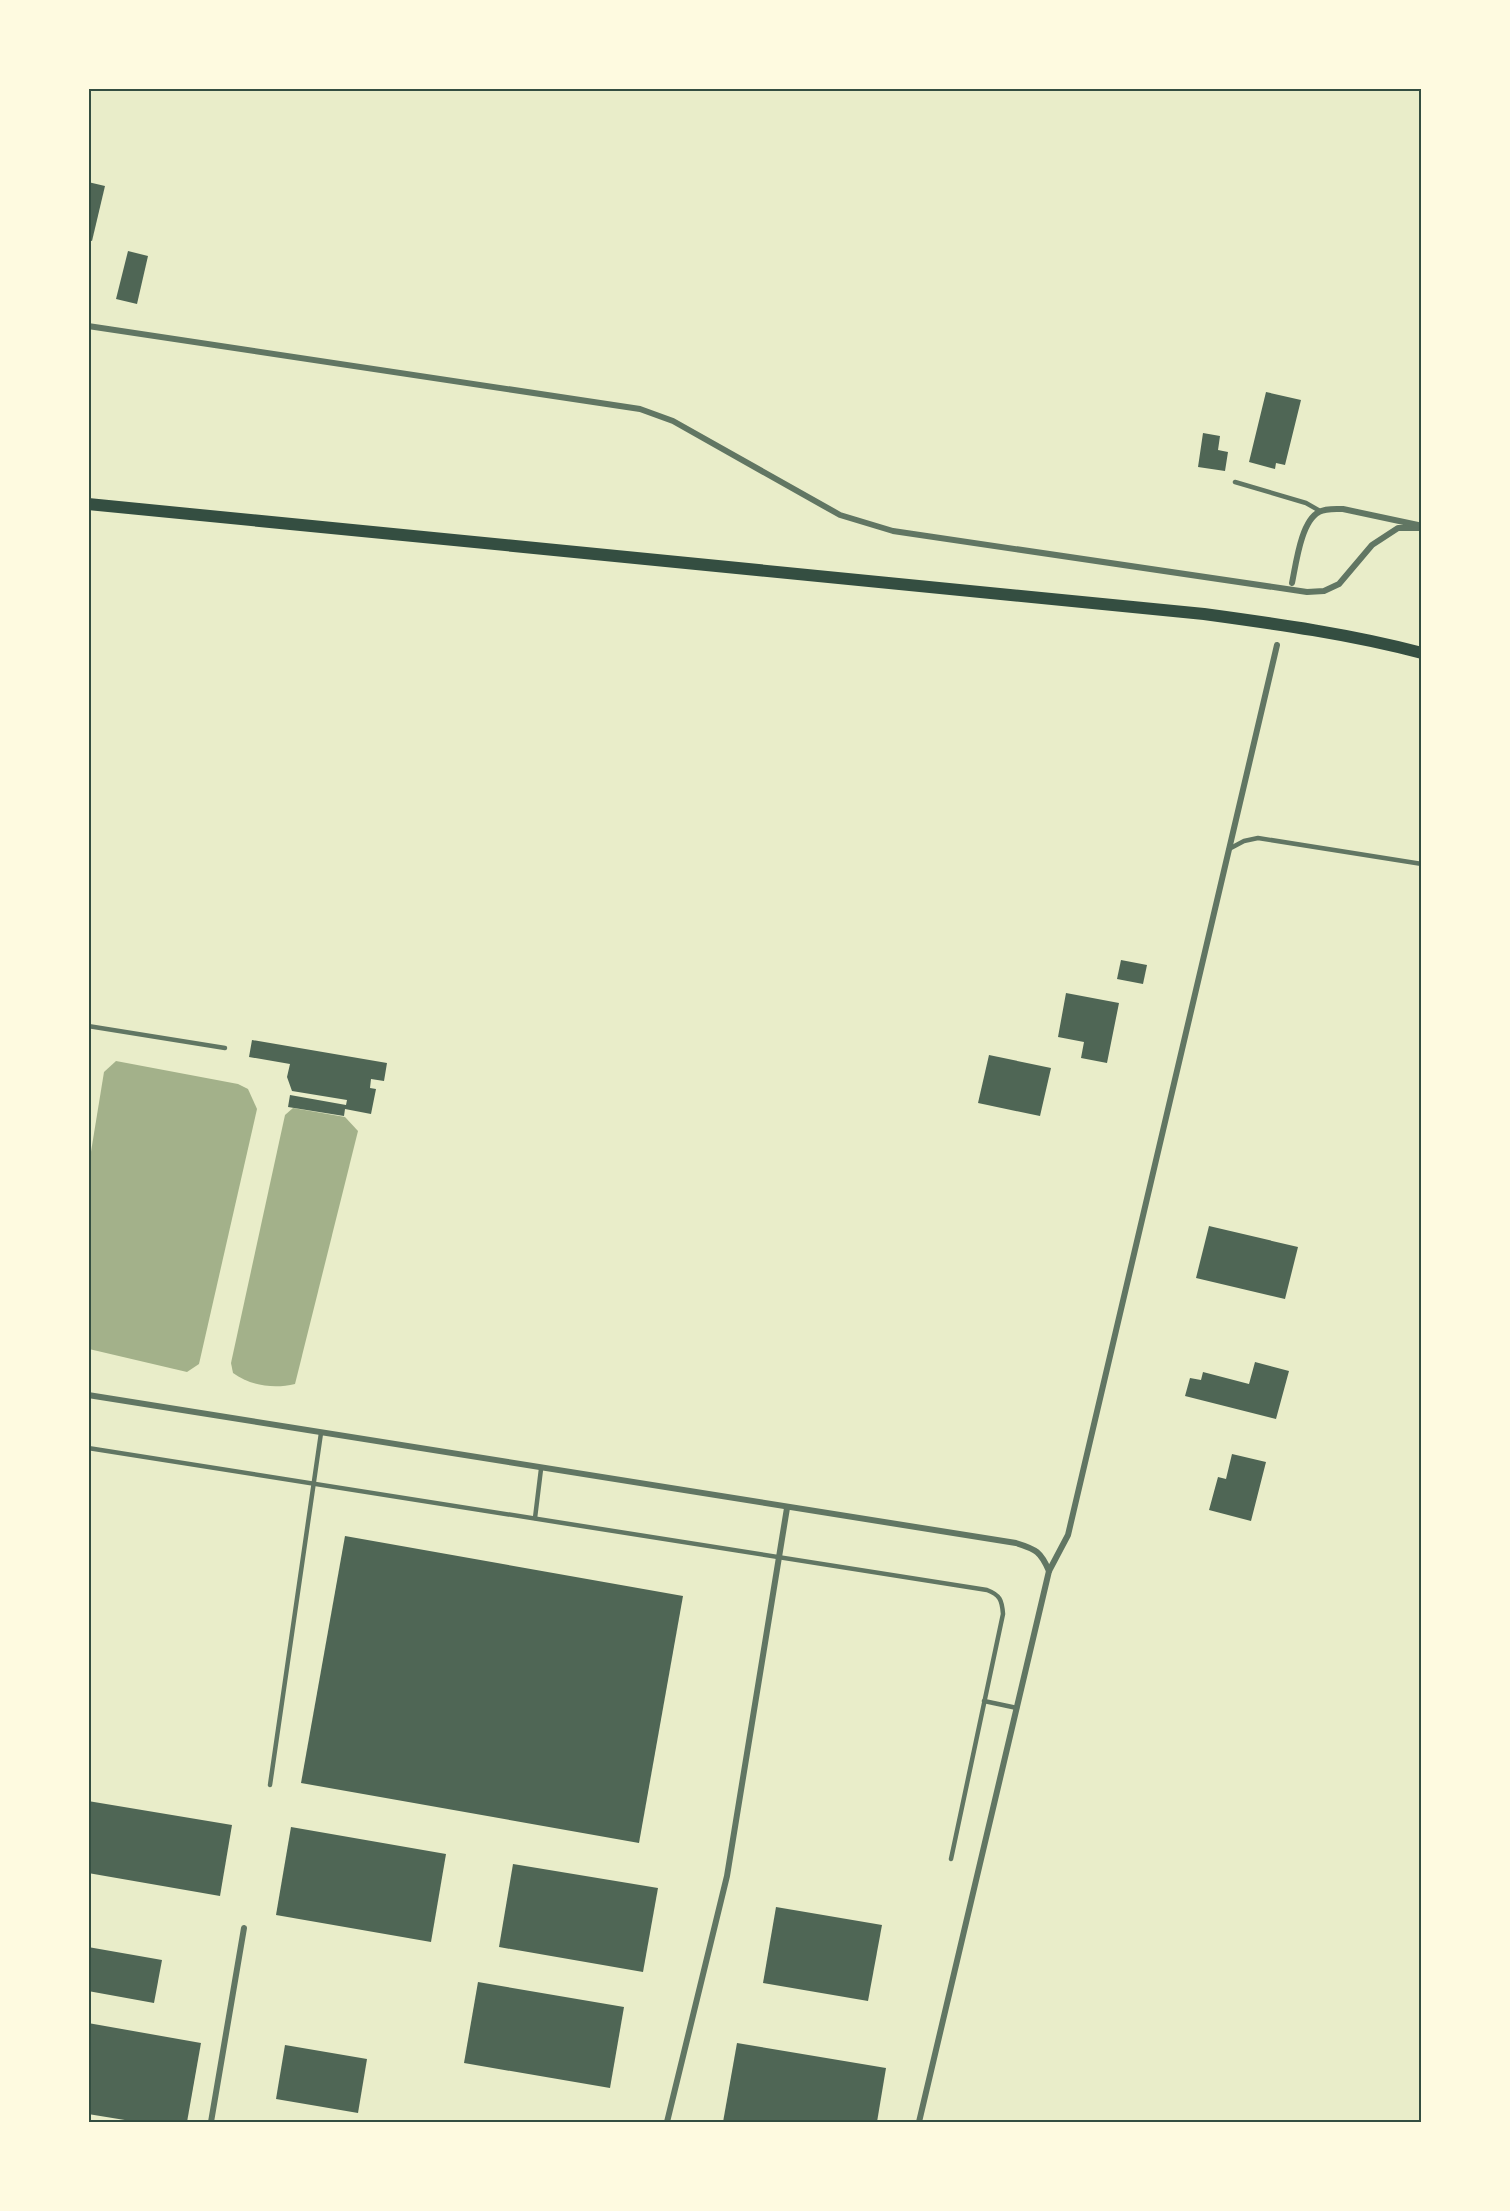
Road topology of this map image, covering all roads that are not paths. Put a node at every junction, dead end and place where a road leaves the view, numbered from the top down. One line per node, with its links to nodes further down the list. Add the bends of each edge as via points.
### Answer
1 (88, 326): 5 (street, via 640,409 674,421 840,515 917,535 1307,592 1324,591 1339,584 1372,545 1398,528)
2 (1234, 482): 4 (lane, via 1306,503)
3 (88, 504): 8 (main road, via 1204,614 1335,633)
4 (1320, 511): 5 (street, via 1343,509); 6 (street, via 1305,531)
5 (1422, 527)
6 (1292, 583)
7 (1277, 645): 9 (street)
8 (1422, 653)
9 (1229, 849): 10 (lane, via 1258,838); 21 (street, via 1068,1535)
10 (1422, 864)
11 (88, 1026): 12 (lane)
12 (225, 1048)
13 (88, 1395): 14 (street)
14 (321, 1433): 16 (street); 17 (lane)
15 (88, 1448): 17 (lane)
16 (542, 1469): 18 (street); 19 (lane)
17 (314, 1484): 19 (lane); 24 (lane)
18 (787, 1508): 20 (street); 21 (street, via 1016,1543 1035,1549)
19 (535, 1518): 20 (lane)
20 (780, 1557): 22 (lane, via 997,1594 1002,1614); 28 (street, via 727,1876)
21 (1049, 1571): 23 (street)
22 (984, 1701): 23 (lane); 25 (lane)
23 (1017, 1708): 29 (street)
24 (270, 1785)
25 (951, 1859)
26 (244, 1928): 27 (street)
27 (211, 2122)
28 (667, 2122)
29 (920, 2122)

